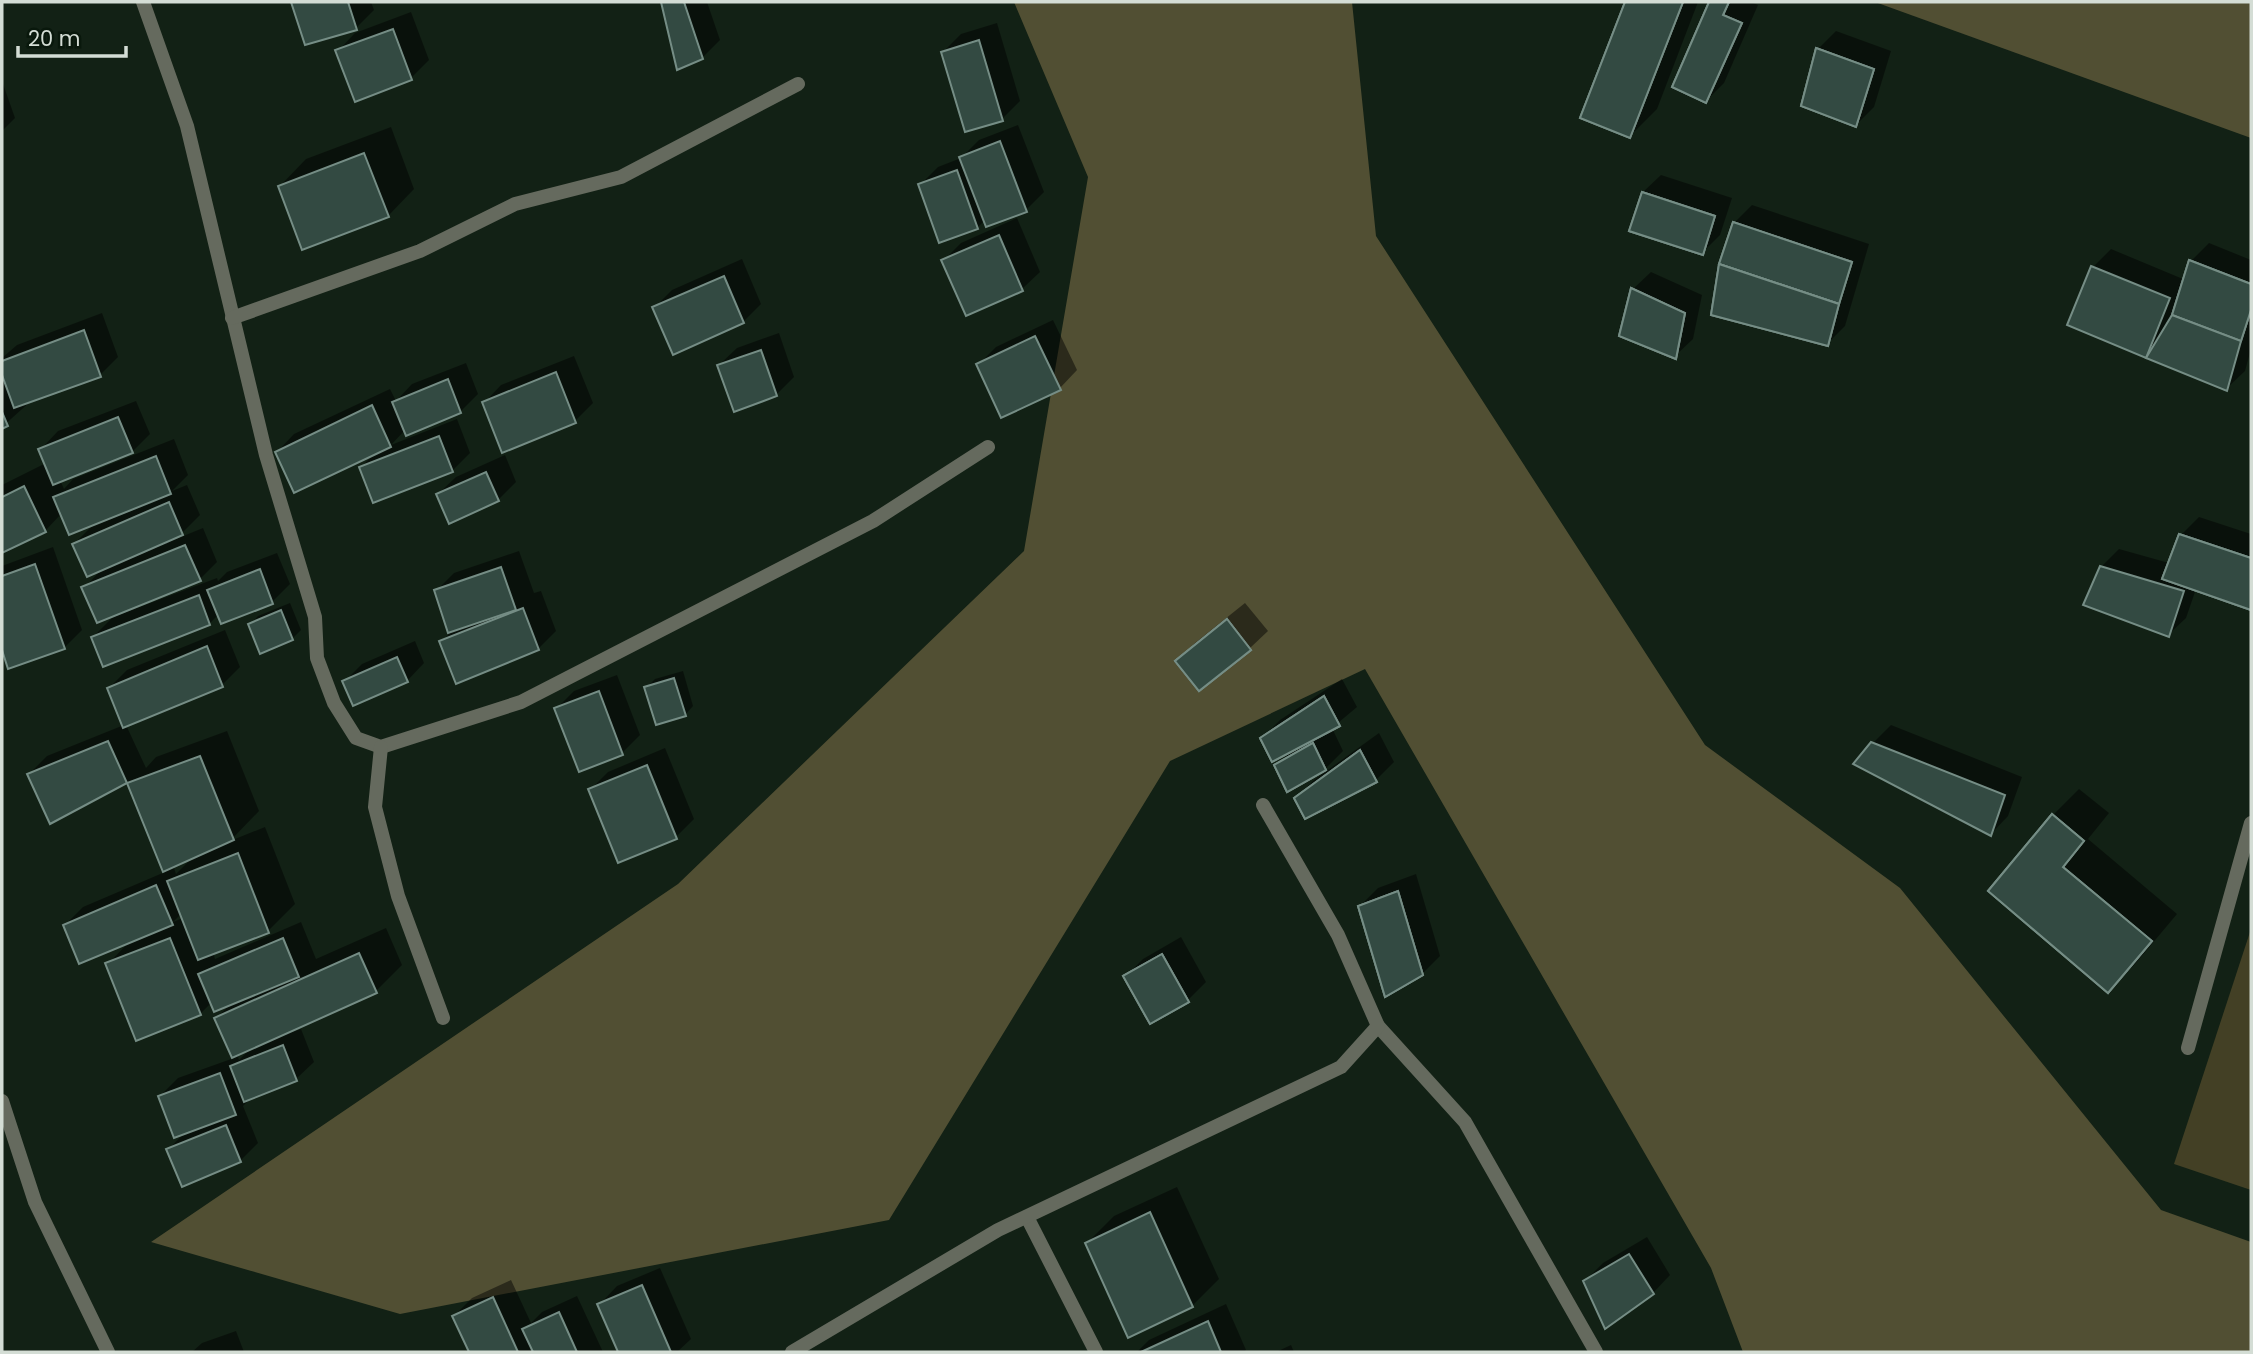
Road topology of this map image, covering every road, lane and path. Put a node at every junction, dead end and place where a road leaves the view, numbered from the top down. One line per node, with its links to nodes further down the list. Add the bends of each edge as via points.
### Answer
1 (143, 2): 3 (street, via 187,126)
2 (798, 84): 3 (street, via 621,177 515,204 420,251)
3 (232, 318): 5 (street, via 266,455 315,617 317,658 334,703 356,738)
4 (988, 447): 5 (street, via 873,521 521,702)
5 (381, 747): 8 (street, via 375,807 398,895)
6 (1263, 805): 9 (street, via 1338,935)
7 (2251, 823): 10 (street)
8 (443, 1018)
9 (1378, 1026): 12 (street, via 1341,1067); 16 (street, via 1465,1122)
10 (2188, 1048)
11 (2, 1101): 13 (street, via 35,1202)
12 (1027, 1217): 14 (street); 15 (street)
13 (108, 1352)
14 (792, 1352)
15 (1096, 1352)
16 (1596, 1352)

